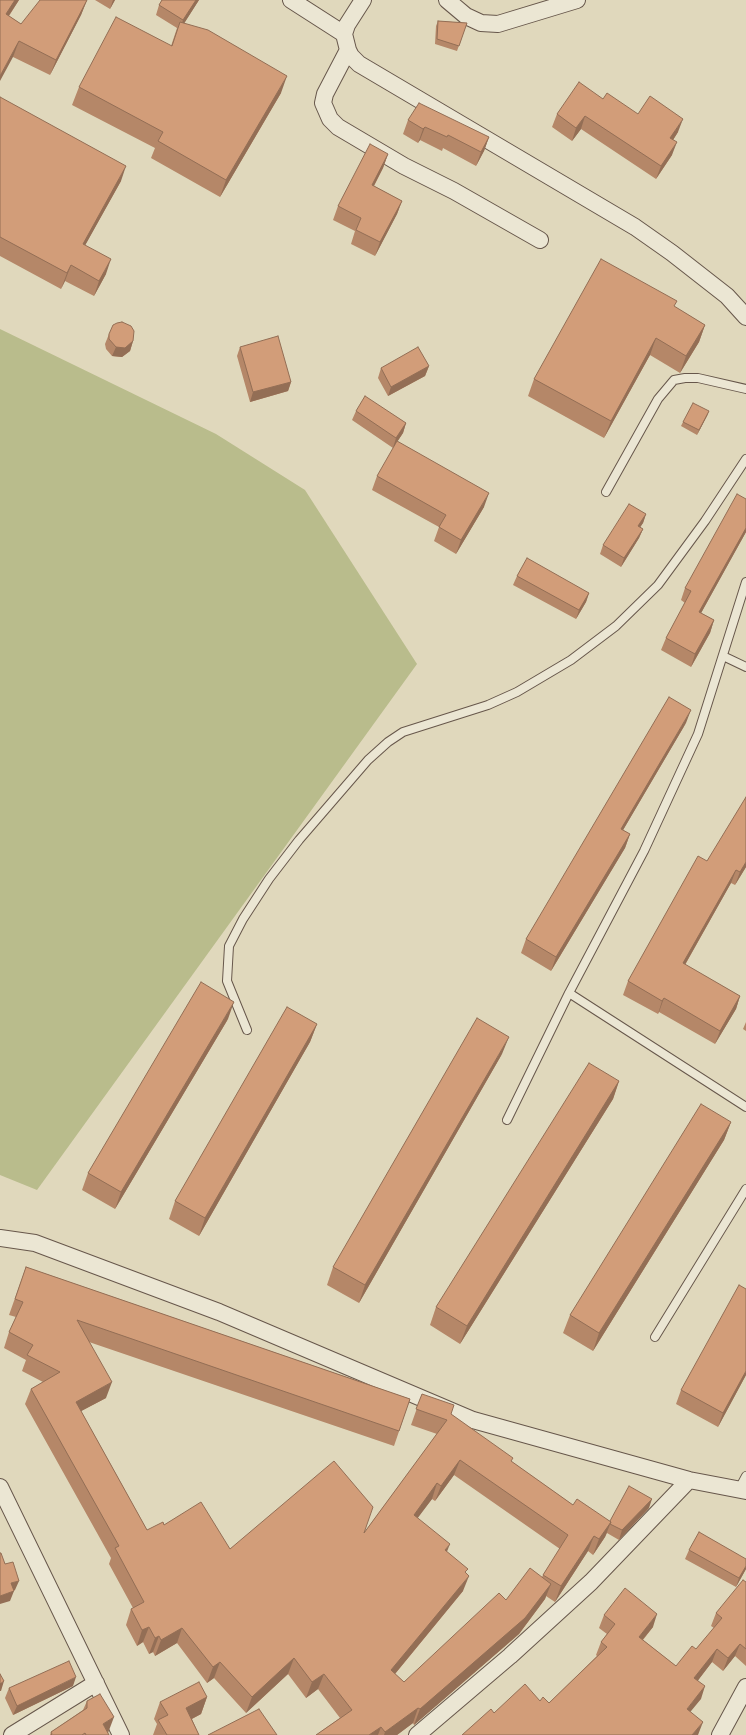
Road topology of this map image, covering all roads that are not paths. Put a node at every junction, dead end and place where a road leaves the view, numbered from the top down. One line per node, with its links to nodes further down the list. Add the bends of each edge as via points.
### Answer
1 (291, 0): 5 (street)
2 (362, 0): 5 (street, via 347,24)
3 (447, 0): 4 (street, via 466,16 481,23 498,24)
4 (577, 0)
5 (344, 34): 6 (street)
6 (348, 50): 7 (street, via 325,94 323,103 330,119 338,127); 8 (street, via 359,64 635,227 727,296)
7 (540, 240)
8 (746, 317)
9 (746, 389): 11 (lane, via 698,378 674,380 658,399)
10 (746, 459): 16 (lane, via 658,585 616,626 571,660 517,692 488,705 404,732 388,742 363,766 298,840 269,879 229,946 227,981)
11 (606, 492)
12 (746, 582): 13 (lane)
13 (723, 656): 14 (lane); 15 (lane, via 698,734 644,851)
14 (746, 667)
15 (569, 993): 17 (lane); 18 (lane)
16 (247, 1030)
17 (746, 1107)
18 (507, 1120)
19 (746, 1189): 21 (lane)
20 (0, 1238): 22 (street, via 35,1243 212,1309 473,1420)
21 (655, 1337)
22 (689, 1480): 23 (street); 29 (street, via 579,1593)
23 (744, 1485)
24 (0, 1487): 25 (street)
25 (96, 1683): 27 (street); 28 (street)
26 (746, 1687): 30 (street)
27 (12, 1735)
28 (121, 1735)
29 (417, 1735)
30 (720, 1735)

